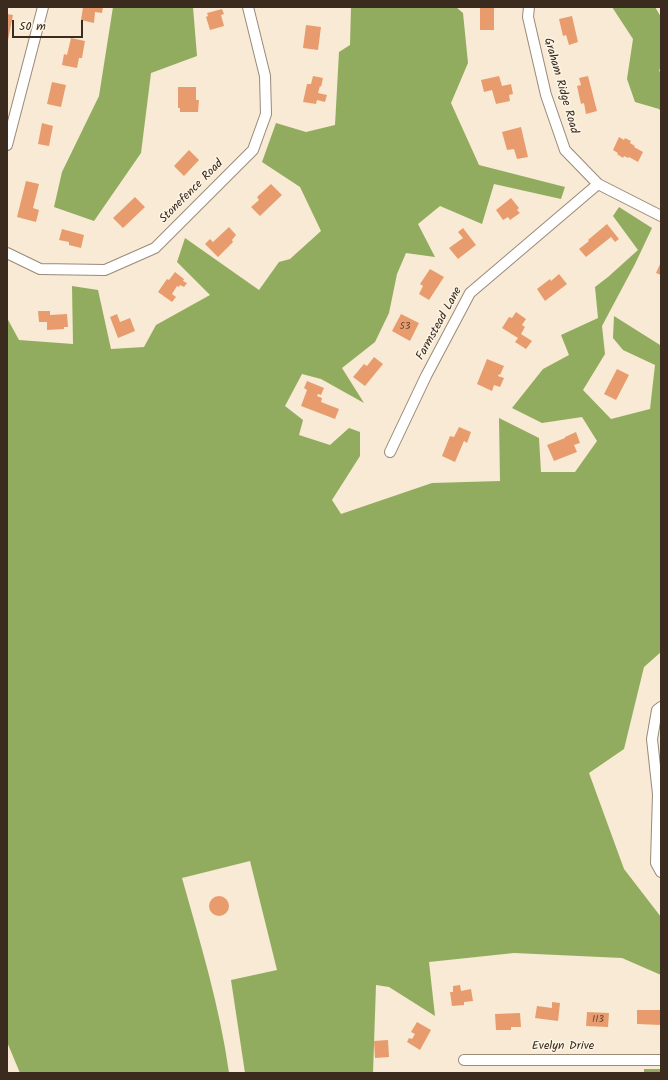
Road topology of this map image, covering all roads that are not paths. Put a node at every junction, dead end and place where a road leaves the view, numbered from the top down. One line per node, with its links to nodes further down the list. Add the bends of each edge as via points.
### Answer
1 (43, 7): 4 (street)
2 (248, 7): 7 (street, Stonefence Road, via 265,76 266,114 253,150 154,248 105,270 40,269)
3 (529, 7): 5 (street, Graham Ridge Road, via 528,17 546,95 565,150)
4 (7, 145)
5 (598, 184): 6 (street, Graham Ridge Road); 8 (street, Farmstead Lane, via 470,293 426,376)
6 (661, 216)
7 (7, 253)
8 (390, 452)
9 (661, 707): 10 (street, via 657,710 652,739)
10 (660, 794): 11 (street, via 656,864)
11 (661, 872)
12 (464, 1060): 13 (street, Evelyn Drive)
13 (661, 1060)

